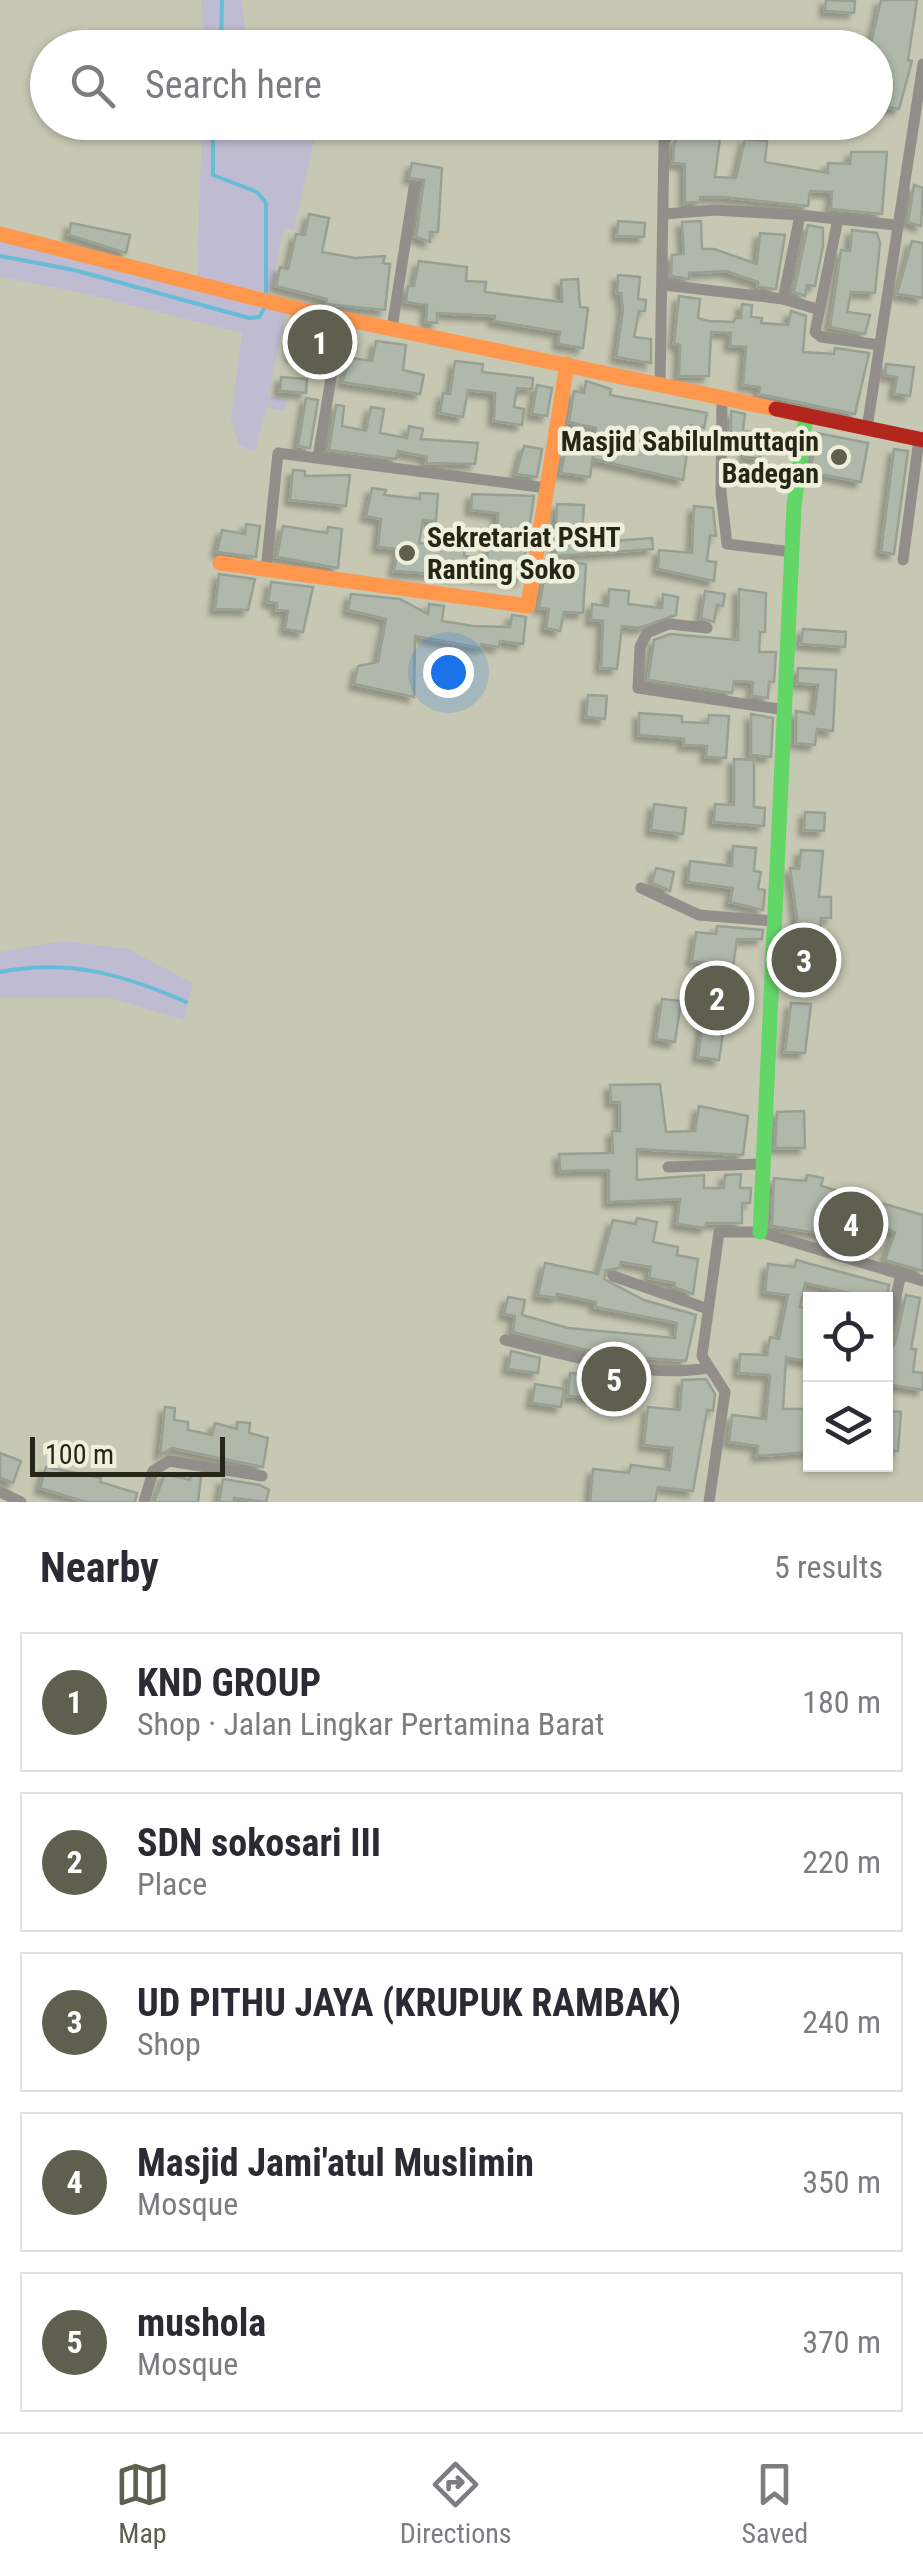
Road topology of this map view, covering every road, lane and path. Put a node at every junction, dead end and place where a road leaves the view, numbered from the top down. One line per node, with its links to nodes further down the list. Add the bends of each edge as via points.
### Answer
1 (923, 64): 7 (street)
2 (666, 140): 4 (street)
3 (414, 188): 13 (street)
4 (664, 214): 5 (street); 9 (street)
5 (800, 215): 6 (street); 10 (street)
6 (838, 219): 7 (street); 11 (street)
7 (895, 225): 14 (street)
8 (0, 234): 12 (street)
9 (664, 284): 10 (street); 16 (street)
10 (783, 299): 11 (street)
11 (817, 309): 14 (street, via 815,332 822,337)
12 (341, 318): 13 (street); 21 (street)
13 (392, 328): 15 (street)
14 (880, 346): 19 (street)
15 (567, 364): 16 (street); 22 (street)
16 (660, 384): 17 (street)
17 (722, 398): 18 (street); 23 (street, via 726,542)
18 (806, 416): 19 (street); 23 (street)
19 (867, 428): 20 (street)
20 (921, 440): 24 (street)
21 (318, 457): 22 (street); 26 (street, via 275,457)
22 (547, 488): 26 (street, via 528,606)
23 (792, 552): 28 (street)
24 (903, 560)
25 (220, 563): 26 (street)
26 (266, 570)
27 (708, 628): 28 (street, via 668,624 647,632 638,688)
28 (784, 710): 30 (street)
29 (641, 888): 30 (street, via 700,915)
30 (774, 921): 31 (street)
31 (760, 1164): 32 (street); 33 (street)
32 (668, 1168)
33 (760, 1232): 34 (street); 37 (street, via 720,1232)
34 (901, 1274): 36 (street); 38 (street)
35 (613, 1276): 37 (street)
36 (923, 1280)
37 (708, 1310): 40 (street, via 702,1356)
38 (893, 1310)
39 (505, 1340): 40 (street, via 616,1364)
40 (708, 1368): 45 (street, via 725,1392)
41 (262, 1476): 44 (street, via 170,1461 153,1472)
42 (0, 1492): 43 (street)
43 (21, 1502)
44 (144, 1502)
45 (710, 1502)

